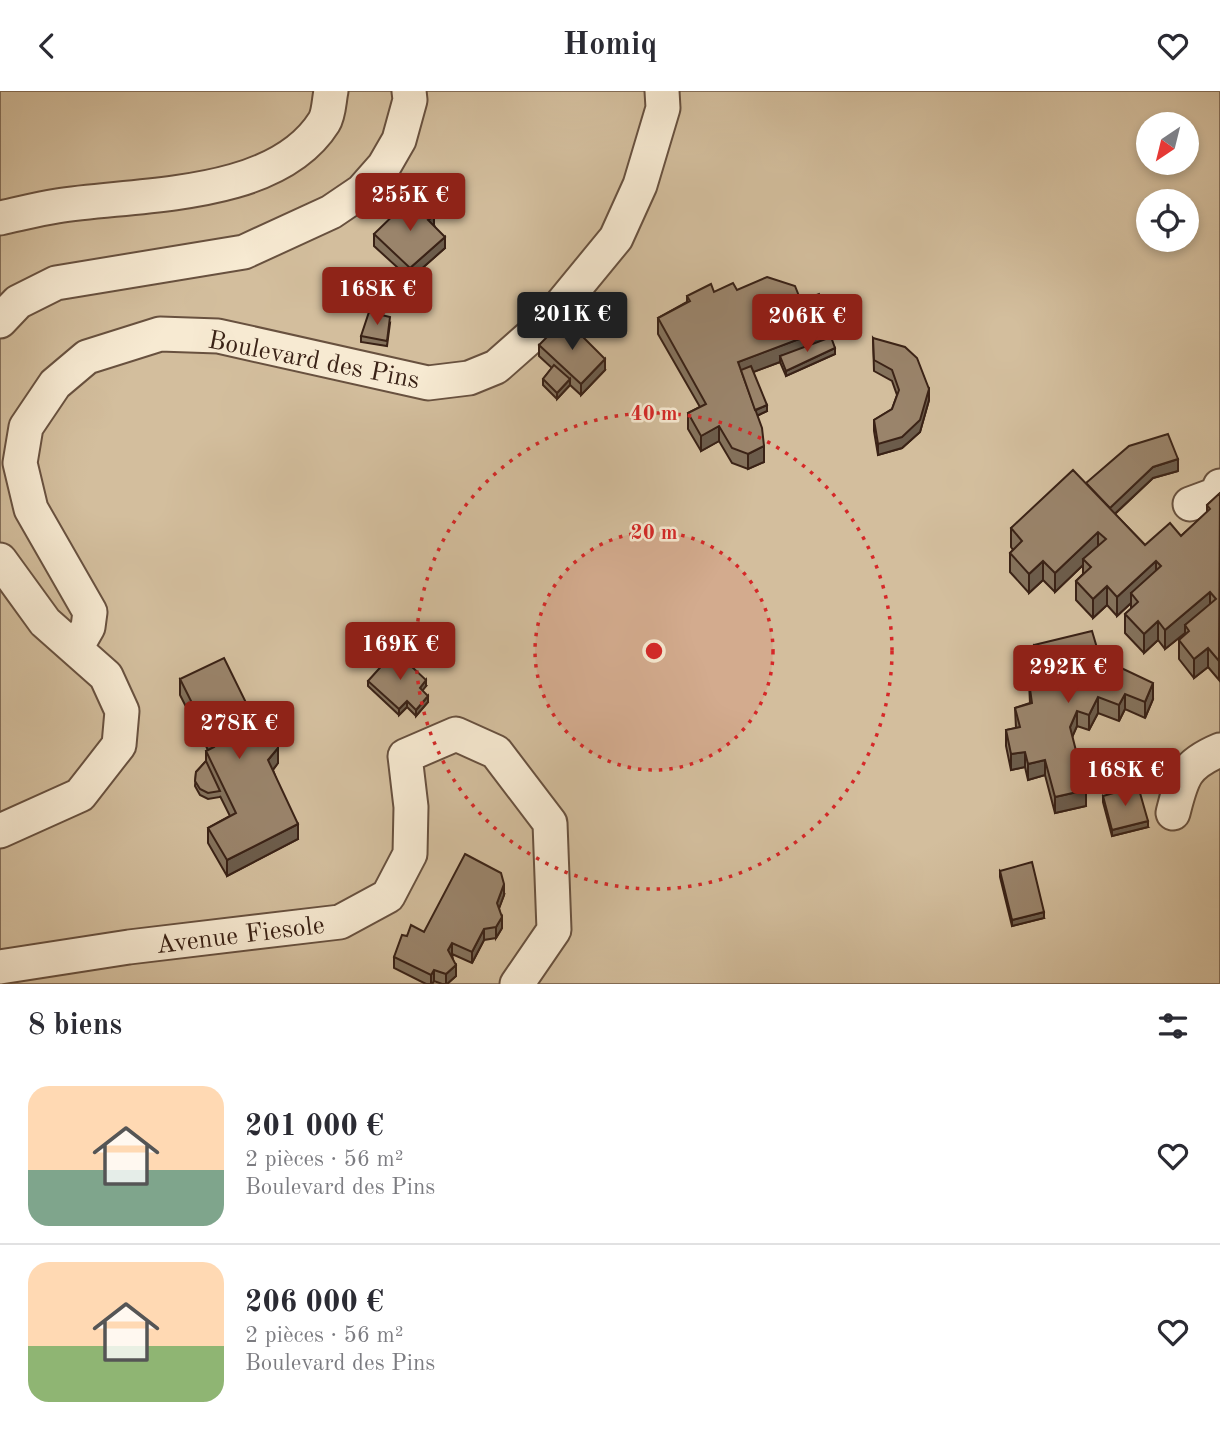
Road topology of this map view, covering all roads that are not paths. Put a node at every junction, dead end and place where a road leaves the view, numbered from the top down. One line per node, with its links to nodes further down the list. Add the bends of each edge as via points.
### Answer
1 (331, 91): 4 (street, via 325,121 302,145 256,175 217,187 56,206)
2 (409, 91): 5 (street, via 400,140 384,166 362,191 331,212 244,252 56,283 18,302)
3 (662, 91): 9 (street, Boulevard des Pins, via 663,108 640,185 616,238 547,322 496,367 469,378 428,383 218,336 160,334 87,357 55,384 26,427 20,463 31,509 90,612 88,627)
4 (0, 218)
5 (0, 321)
6 (1220, 486): 7 (street, via 1217,494)
7 (1190, 504)
8 (0, 559): 9 (street, via 45,622)
9 (76, 648): 12 (street, via 106,676 122,712 119,745 80,795)
10 (1220, 750): 11 (street, via 1184,773)
11 (1173, 813)
12 (0, 831)
13 (0, 967): 14 (street, Avenue Fiesole, via 340,922 388,896 410,854 405,756 456,734 496,752 550,823 554,930)
14 (517, 984)

